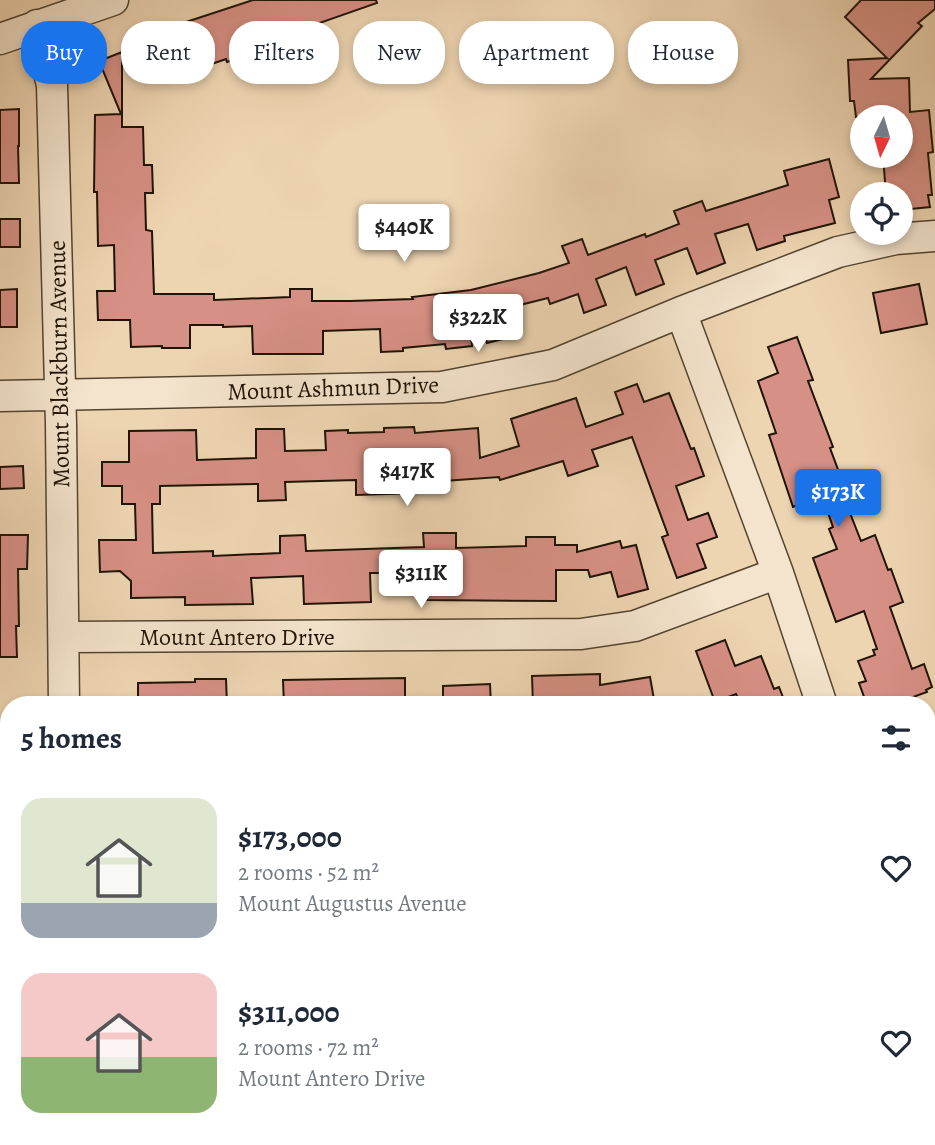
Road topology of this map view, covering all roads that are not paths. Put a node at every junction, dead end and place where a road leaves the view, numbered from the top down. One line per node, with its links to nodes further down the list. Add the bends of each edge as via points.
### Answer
1 (113, 0): 2 (street)
2 (49, 21)
3 (21, 31): 4 (street)
4 (0, 39)
5 (52, 84): 9 (street, Mount Blackburn Avenue)
6 (935, 236): 7 (street, Mount Ashmun Drive, via 838,252)
7 (681, 312): 9 (street, Mount Ashmun Drive, via 553,365 442,387); 10 (street)
8 (0, 396): 9 (street, Mount Ashmun Drive)
9 (60, 396): 11 (street, Mount Blackburn Avenue)
10 (778, 573): 11 (street, Mount Antero Drive, via 635,626 581,634); 13 (street)
11 (64, 638): 12 (street, Mount Blackburn Avenue)
12 (64, 696)
13 (819, 696)

